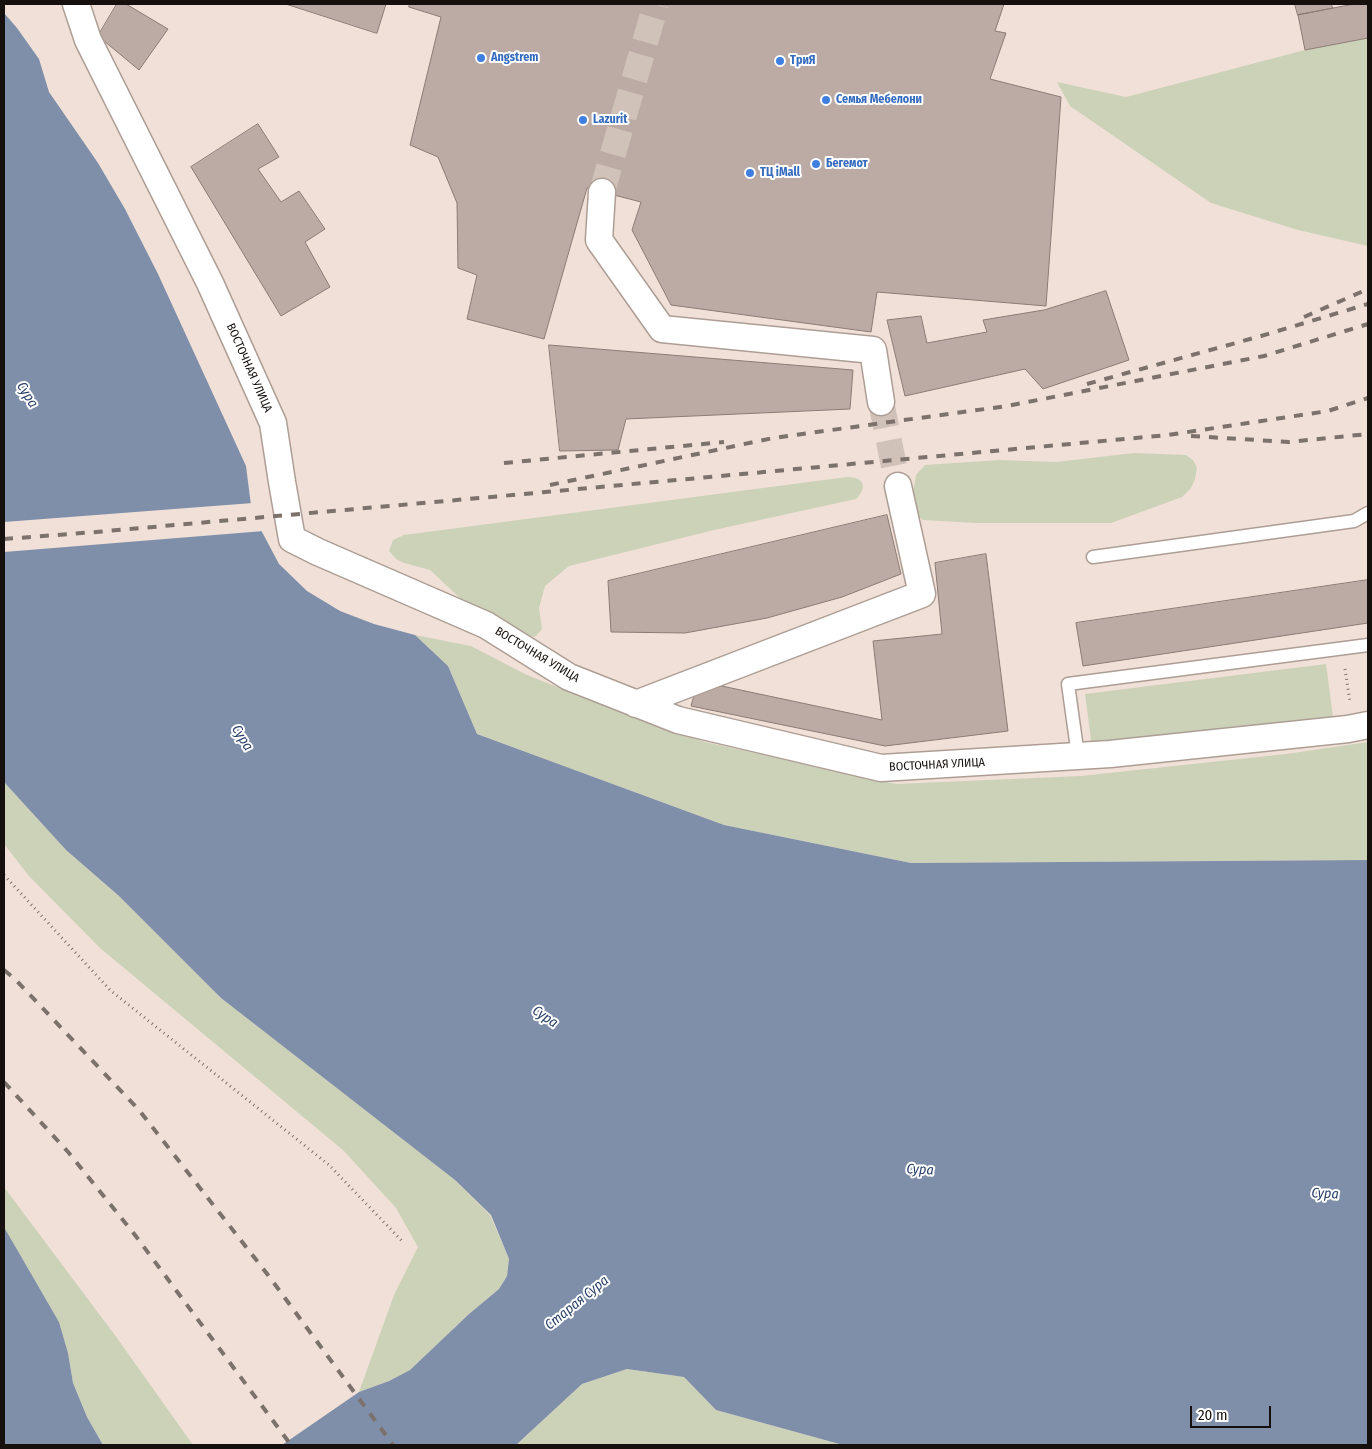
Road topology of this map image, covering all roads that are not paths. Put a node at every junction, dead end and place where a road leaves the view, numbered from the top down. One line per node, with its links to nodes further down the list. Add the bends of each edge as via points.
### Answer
1 (76, 4): 8 (street, ВОСТОЧНАЯ УЛИЦА, via 88,40 210,283 274,423 292,539 486,625 568,677)
2 (602, 192): 3 (street, via 599,240 662,329 873,350)
3 (881, 402)
4 (898, 486): 8 (street, via 922,594)
5 (1368, 512): 6 (lane, via 1354,521)
6 (1093, 557)
7 (1368, 645): 10 (lane, via 1068,684)
8 (636, 704): 10 (street, ВОСТОЧНАЯ УЛИЦА, via 678,720 881,768)
9 (1361, 726): 10 (street, ВОСТОЧНАЯ УЛИЦА)
10 (1078, 756)

